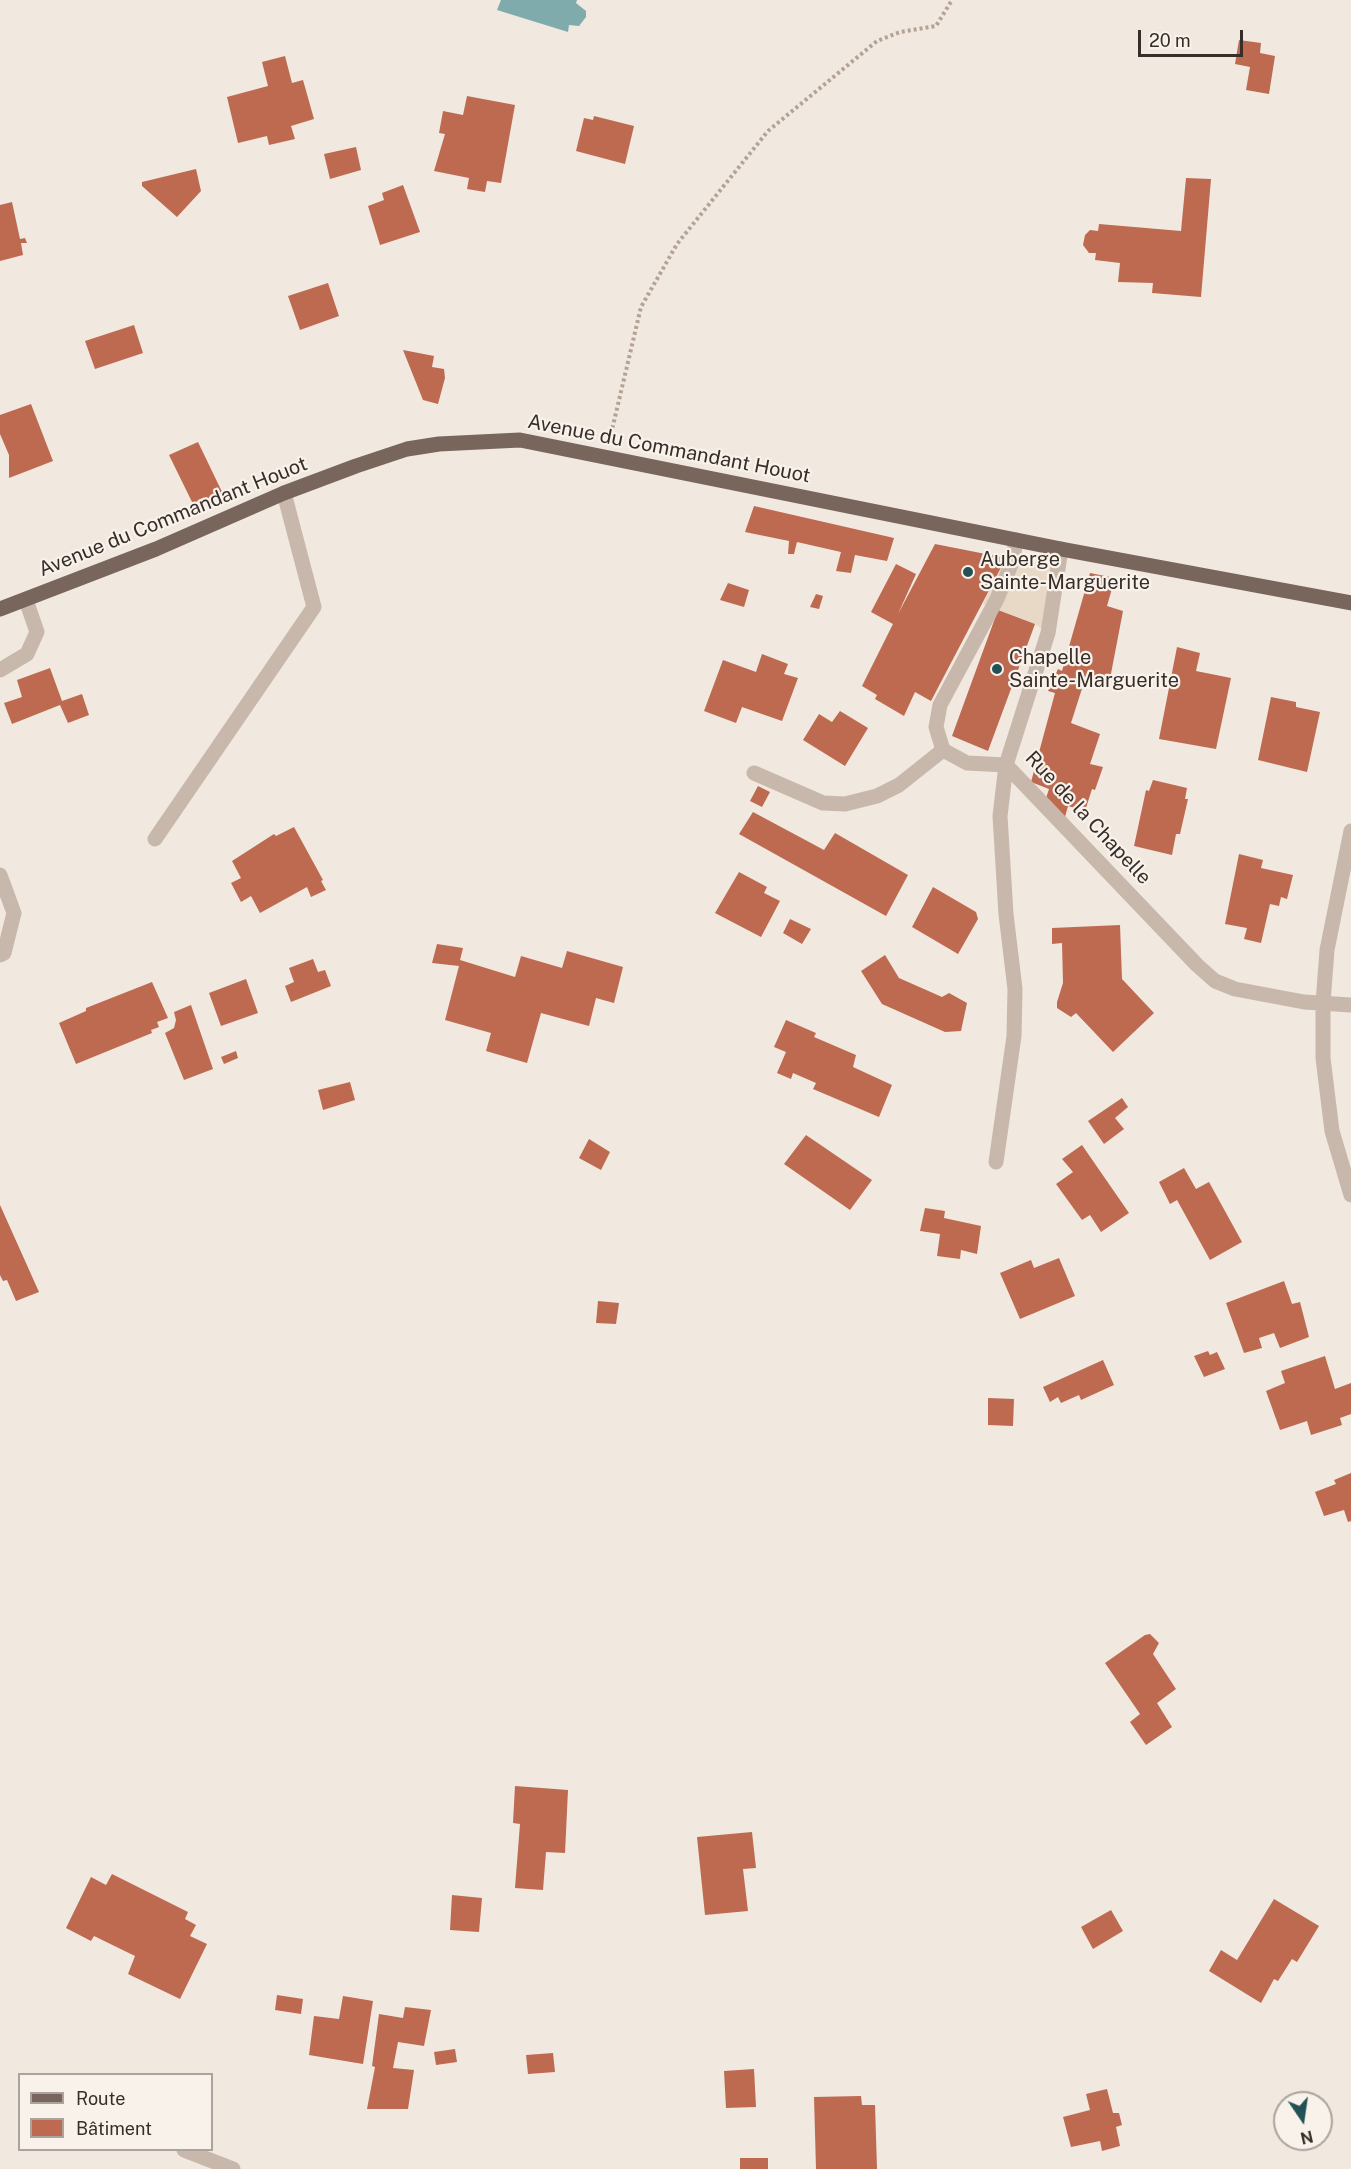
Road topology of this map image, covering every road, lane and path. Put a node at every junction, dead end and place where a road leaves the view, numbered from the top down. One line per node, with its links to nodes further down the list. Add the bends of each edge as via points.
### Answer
1 (952, 0): 2 (path, via 936,26 877,40 768,131 677,244 641,307)
2 (606, 456): 3 (main road, Avenue du Commandant Houot, via 520,440 439,444 407,449); 4 (main road, Avenue du Commandant Houot)
3 (284, 493): 6 (main road, Avenue du Commandant Houot); 14 (street, via 314,607)
4 (1016, 540): 5 (main road, Avenue du Commandant Houot); 10 (street, via 1013,560 997,599 940,705 936,727)
5 (1061, 549): 7 (main road, Avenue du Commandant Houot); 11 (street, Rue de la Chapelle, via 1048,633)
6 (26, 600): 8 (main road, Avenue du Commandant Houot); 9 (street, via 37,632 27,654)
7 (1351, 603)
8 (0, 609)
9 (0, 670)
10 (943, 750): 11 (street, via 967,763); 12 (street, via 899,785 877,796 845,804 823,803)
11 (1006, 765): 17 (street, Rue de la Chapelle, via 1215,981 1235,989); 19 (street, via 1000,816 1015,989 1014,1036)
12 (754, 773)
13 (1351, 831): 17 (street, via 1328,950)
14 (155, 839)
15 (0, 875): 16 (street, via 14,913 4,953)
16 (0, 955)
17 (1323, 1003): 18 (street, Rue de la Chapelle); 20 (street, via 1323,1058 1332,1131)
18 (1351, 1005)
19 (996, 1162)
20 (1351, 1195)
21 (187, 2151): 22 (street)
22 (233, 2169)

